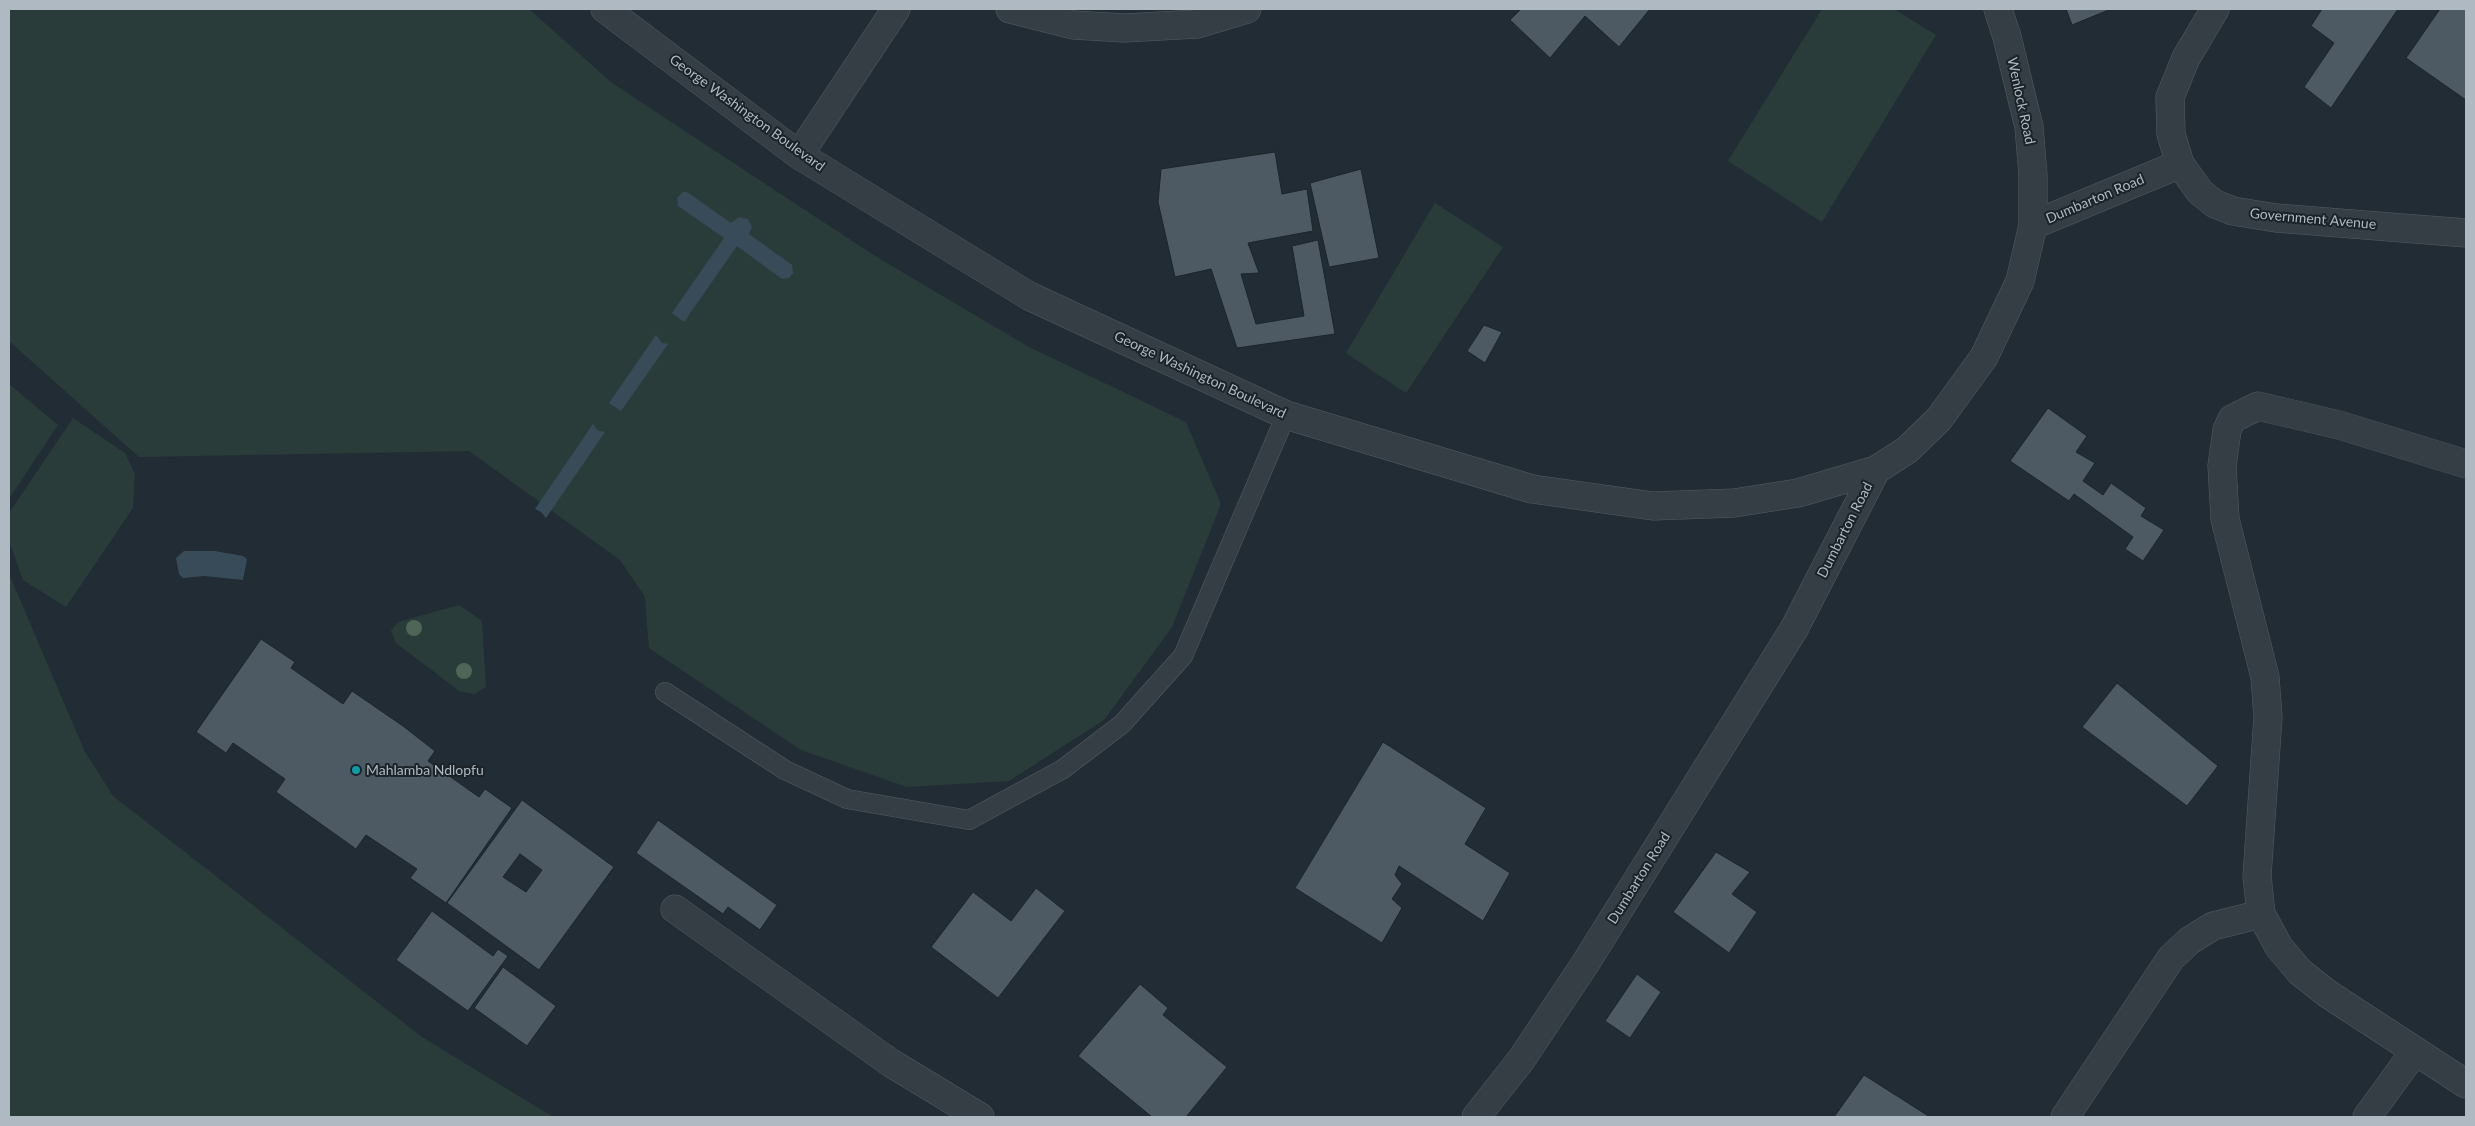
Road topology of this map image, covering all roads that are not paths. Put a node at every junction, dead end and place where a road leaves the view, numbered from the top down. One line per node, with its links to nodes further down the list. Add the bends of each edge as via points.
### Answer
1 (605, 9): 7 (street, George Washington Boulevard)
2 (896, 9): 7 (street)
3 (1010, 9): 4 (street, via 1073,25 1125,28 1197,24)
4 (1247, 9)
5 (1998, 9): 9 (street, Wenlock Road, via 2029,127)
6 (2215, 9): 8 (street, via 2186,58 2170,97 2171,134)
7 (799, 155): 11 (street, George Washington Boulevard, via 1029,296)
8 (2180, 164): 9 (street, Dumbarton Road); 10 (street, Government Avenue, via 2200,192 2215,204 2233,211 2276,218)
9 (2033, 225): 13 (street, Dumbarton Road, via 2020,281 1984,357 1939,419 1907,450)
10 (2466, 233)
11 (1286, 415): 13 (street, George Washington Boulevard, via 1532,489 1653,506 1734,503 1798,493); 14 (lane, via 1183,656 1122,724 1063,769 970,820 847,799 785,770)
12 (2466, 464): 16 (street, via 2339,425 2258,406 2232,419 2227,430 2222,466 2225,519 2264,677 2268,717 2257,876)
13 (1876, 470): 20 (street, Dumbarton Road, via 1794,629 1585,964 1521,1060)
14 (665, 692)
15 (675, 909): 19 (street, via 891,1063)
16 (2262, 914): 17 (street, via 2279,947 2300,972); 21 (street, via 2213,926 2189,941 2171,958)
17 (2415, 1051): 18 (street); 22 (street)
18 (2466, 1084)
19 (980, 1117)
20 (1476, 1117)
21 (2065, 1117)
22 (2367, 1117)

